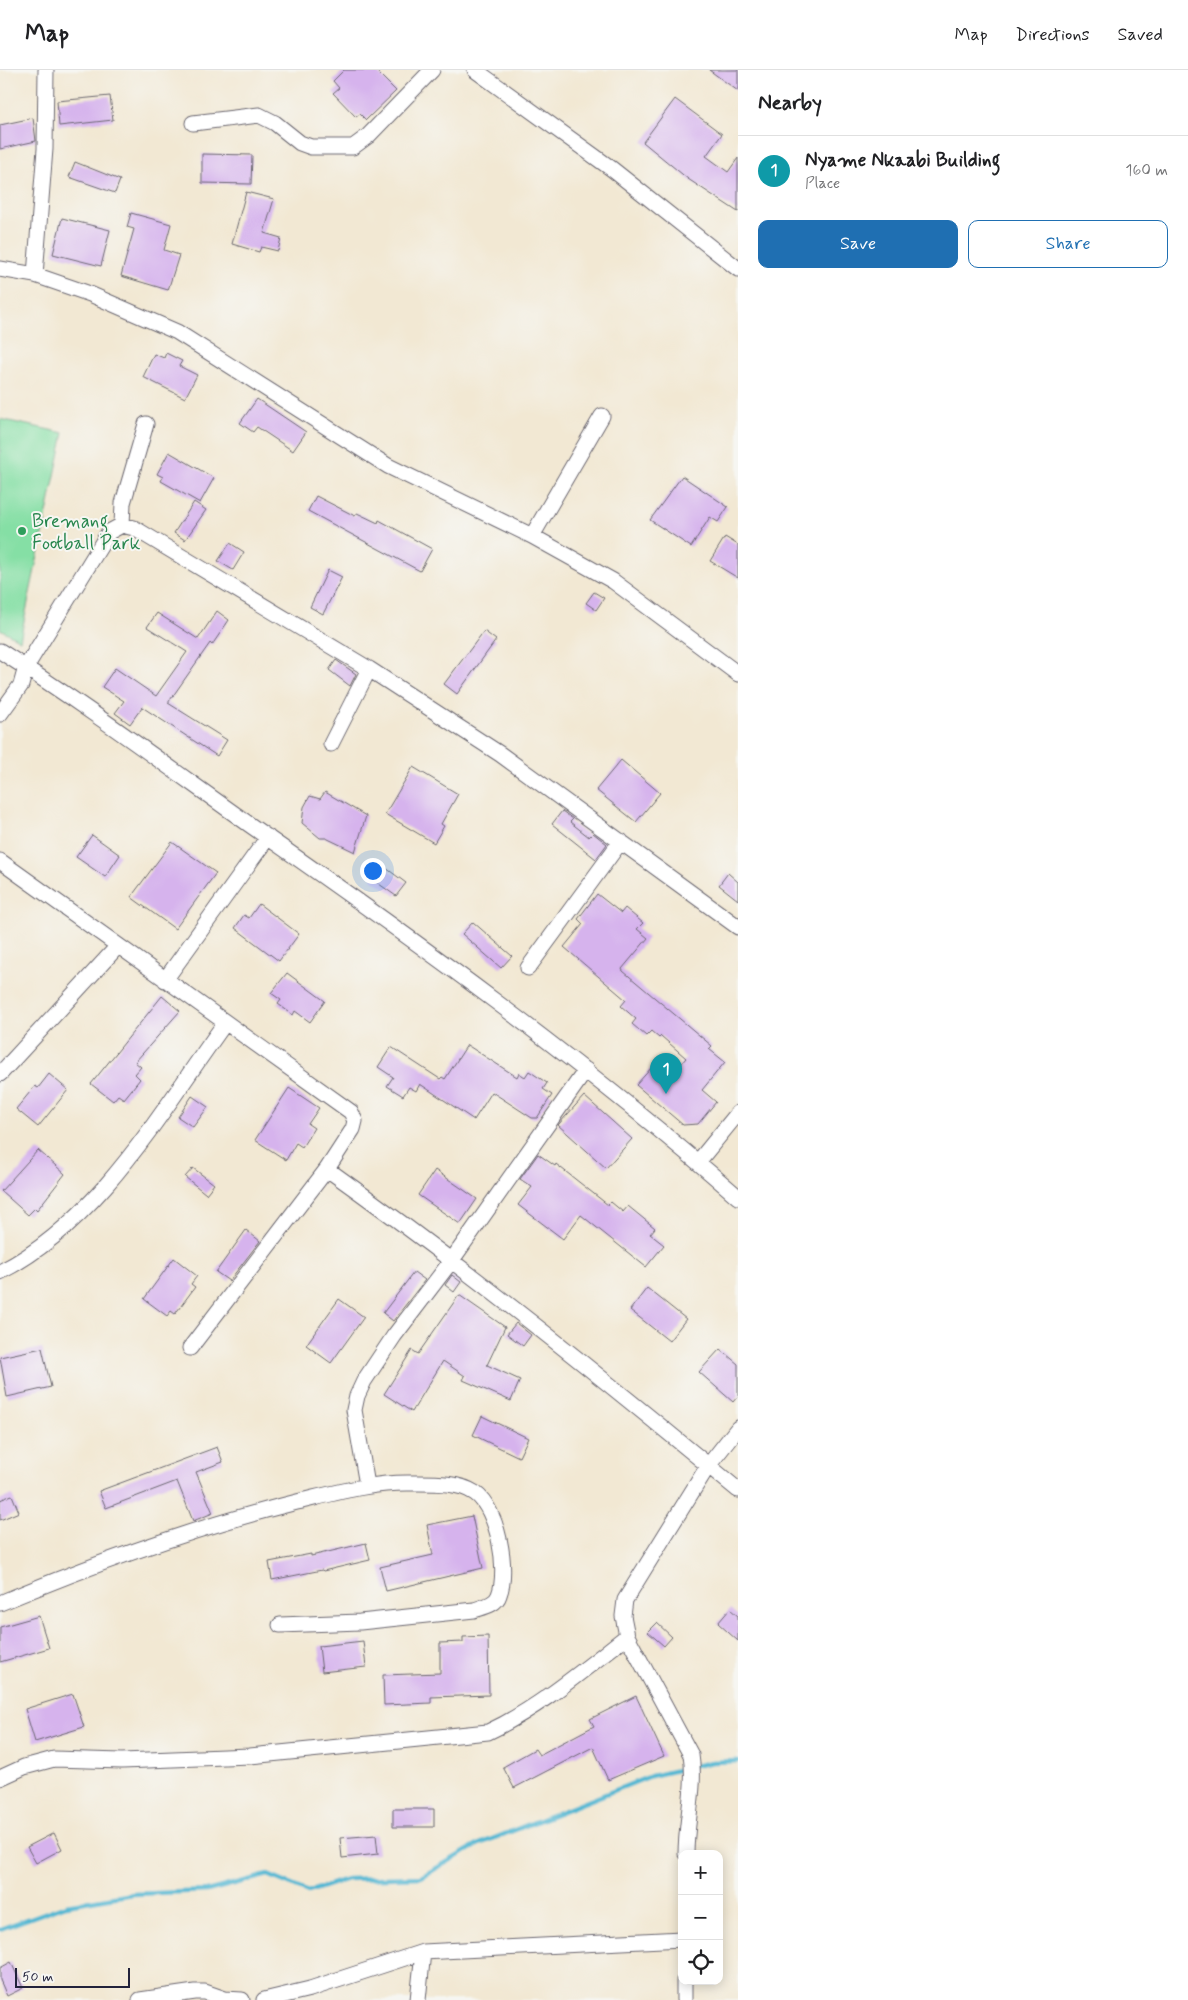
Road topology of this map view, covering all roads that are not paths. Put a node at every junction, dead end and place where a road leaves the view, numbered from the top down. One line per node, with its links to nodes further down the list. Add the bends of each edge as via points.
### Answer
1 (46, 70): 7 (street, via 45,149)
2 (432, 70): 4 (street, via 353,147 311,147 259,115)
3 (476, 70): 6 (street, via 612,169)
4 (193, 123)
5 (0, 268): 7 (street)
6 (738, 270)
7 (35, 275): 11 (street, via 90,294 177,332 388,466)
8 (602, 416): 11 (street)
9 (146, 424): 10 (street, via 123,503)
10 (122, 525): 13 (street, via 108,532); 14 (street, via 134,528)
11 (532, 536): 15 (street, via 613,581)
12 (0, 651): 13 (street)
13 (26, 667): 16 (street, via 21,685); 18 (street)
14 (368, 669): 17 (street); 19 (street, via 500,754)
15 (738, 674)
16 (0, 714)
17 (331, 744)
18 (268, 837): 24 (street); 26 (street, via 349,893)
19 (621, 840): 21 (street); 23 (street)
20 (0, 861): 22 (street)
21 (738, 926)
22 (118, 946): 24 (street); 27 (street)
23 (528, 968)
24 (166, 980): 25 (street)
25 (224, 1023): 30 (street, via 351,1112 355,1121 353,1128); 33 (street, via 129,1157 101,1191 67,1228 22,1261)
26 (586, 1070): 29 (street); 32 (street)
27 (0, 1074)
28 (738, 1113): 29 (street)
29 (698, 1162): 31 (street)
30 (327, 1169): 32 (street); 34 (street)
31 (738, 1197)
32 (452, 1260): 36 (street); 37 (street, via 394,1336 357,1396 354,1410)
33 (0, 1272)
34 (190, 1348)
35 (738, 1428): 36 (street)
36 (708, 1466): 38 (street); 41 (street, via 625,1600 623,1616)
37 (367, 1485): 39 (street, via 254,1513 139,1550); 40 (street, via 460,1486 476,1494 489,1507 499,1539 502,1575 499,1596 491,1604 474,1610 360,1622)
38 (738, 1490)
39 (0, 1603)
40 (280, 1625)
41 (627, 1636): 42 (street, via 553,1692 506,1724 488,1732 250,1756 122,1761 54,1759); 43 (street, via 692,1755 694,1770)
42 (0, 1778)
43 (686, 1850)
44 (678, 1939): 45 (street)
45 (423, 1952): 49 (street, via 310,1989); 50 (street)
46 (684, 1985): 51 (street)
47 (140, 2000): 48 (street, via 205,1992 225,1999)
48 (242, 2000)
49 (264, 2000)
50 (418, 2000)
51 (684, 2000)

